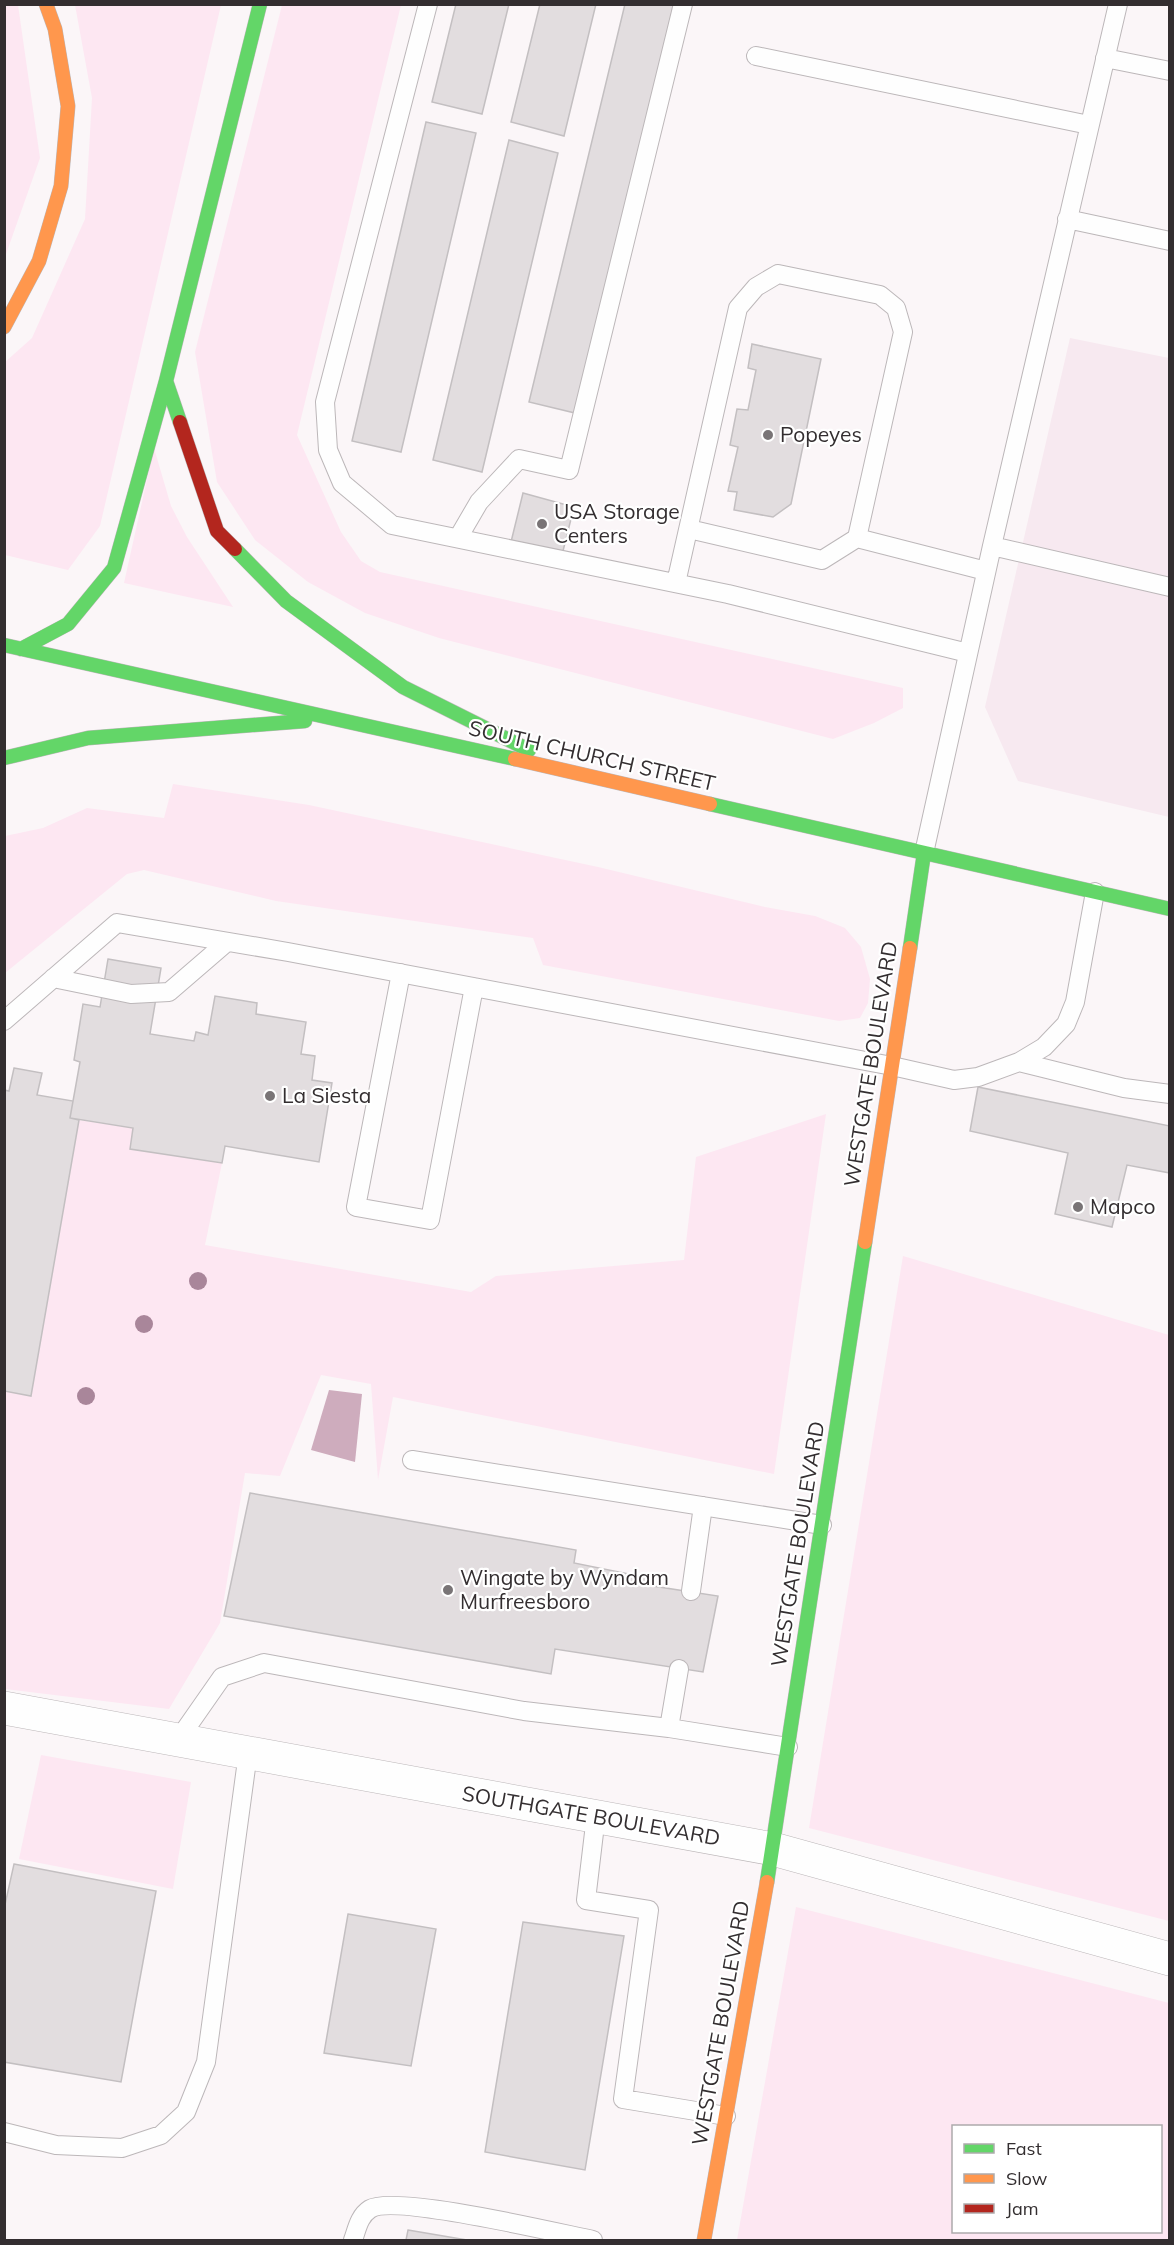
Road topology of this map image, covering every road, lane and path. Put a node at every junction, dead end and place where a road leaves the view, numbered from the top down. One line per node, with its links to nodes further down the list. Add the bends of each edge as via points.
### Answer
1 (46, 4): 12 (main road, via 55,29 68,106 62,186 39,261)
2 (260, 4): 13 (main road)
3 (428, 4): 15 (lane, via 326,402 328,450 342,483 392,525)
4 (684, 4): 15 (lane, via 569,470 519,459 479,502)
5 (1118, 4): 7 (lane)
6 (756, 56): 9 (lane)
7 (1105, 58): 8 (lane); 9 (lane)
8 (1170, 71)
9 (1089, 125): 10 (lane)
10 (1067, 219): 11 (lane); 17 (lane)
11 (1170, 241)
12 (4, 327)
13 (166, 381): 22 (main road, via 114,568 68,624); 26 (main road, via 217,531 286,601 403,687)
14 (688, 529): 16 (lane, via 822,560); 16 (lane, via 738,308 756,287 778,274 880,295 896,308 903,332); 19 (lane)
15 (458, 538): 19 (lane)
16 (857, 538): 18 (lane)
17 (992, 546): 18 (lane); 20 (lane)
18 (986, 571): 23 (lane)
19 (676, 583): 23 (lane)
20 (1170, 587)
21 (4, 645): 22 (main road, SOUTH CHURCH STREET)
22 (21, 649): 24 (main road, SOUTH CHURCH STREET)
23 (968, 653): 27 (lane)
24 (333, 719): 25 (main road, via 88,738); 26 (main road, SOUTH CHURCH STREET)
25 (4, 758)
26 (577, 774): 27 (main road, SOUTH CHURCH STREET)
27 (924, 853): 28 (main road, SOUTH CHURCH STREET); 36 (main road, WESTGATE BOULEVARD)
28 (1095, 892): 29 (main road, SOUTH CHURCH STREET); 35 (lane, via 1075,1002 1066,1024 1044,1047)
29 (1170, 909)
30 (227, 942): 31 (lane); 32 (lane, via 170,993 130,994); 32 (lane, via 117,923)
31 (401, 973): 33 (lane); 33 (lane, via 356,1207 430,1220)
32 (53, 978): 34 (lane)
33 (474, 987): 36 (lane)
34 (4, 1021)
35 (1018, 1062): 36 (lane, via 978,1077 954,1080); 37 (lane, via 1124,1088)
36 (892, 1066): 40 (main road, WESTGATE BOULEVARD)
37 (1170, 1094)
38 (412, 1460): 39 (lane)
39 (703, 1506): 40 (lane); 41 (lane)
40 (822, 1525): 46 (main road, WESTGATE BOULEVARD)
41 (691, 1591)
42 (679, 1669): 44 (lane)
43 (4, 1708): 45 (street, SOUTHGATE BOULEVARD)
44 (669, 1728): 45 (lane, via 524,1711 264,1663 222,1677); 46 (lane)
45 (178, 1740): 47 (street, SOUTHGATE BOULEVARD)
46 (788, 1747): 49 (main road, WESTGATE BOULEVARD)
47 (248, 1753): 48 (street, SOUTHGATE BOULEVARD); 52 (lane, via 206,2062 186,2112 161,2135 122,2148 56,2145)
48 (596, 1816): 49 (street, SOUTHGATE BOULEVARD); 51 (lane, via 586,1900 650,1910 623,2099)
49 (773, 1849): 50 (street, SOUTHGATE BOULEVARD); 51 (main road, WESTGATE BOULEVARD)
50 (1170, 1959)
51 (726, 2115): 55 (main road, WESTGATE BOULEVARD)
52 (4, 2132)
53 (583, 2239): 54 (lane, via 493,2218 389,2204 371,2208 362,2216)
54 (353, 2241)
55 (704, 2241)

